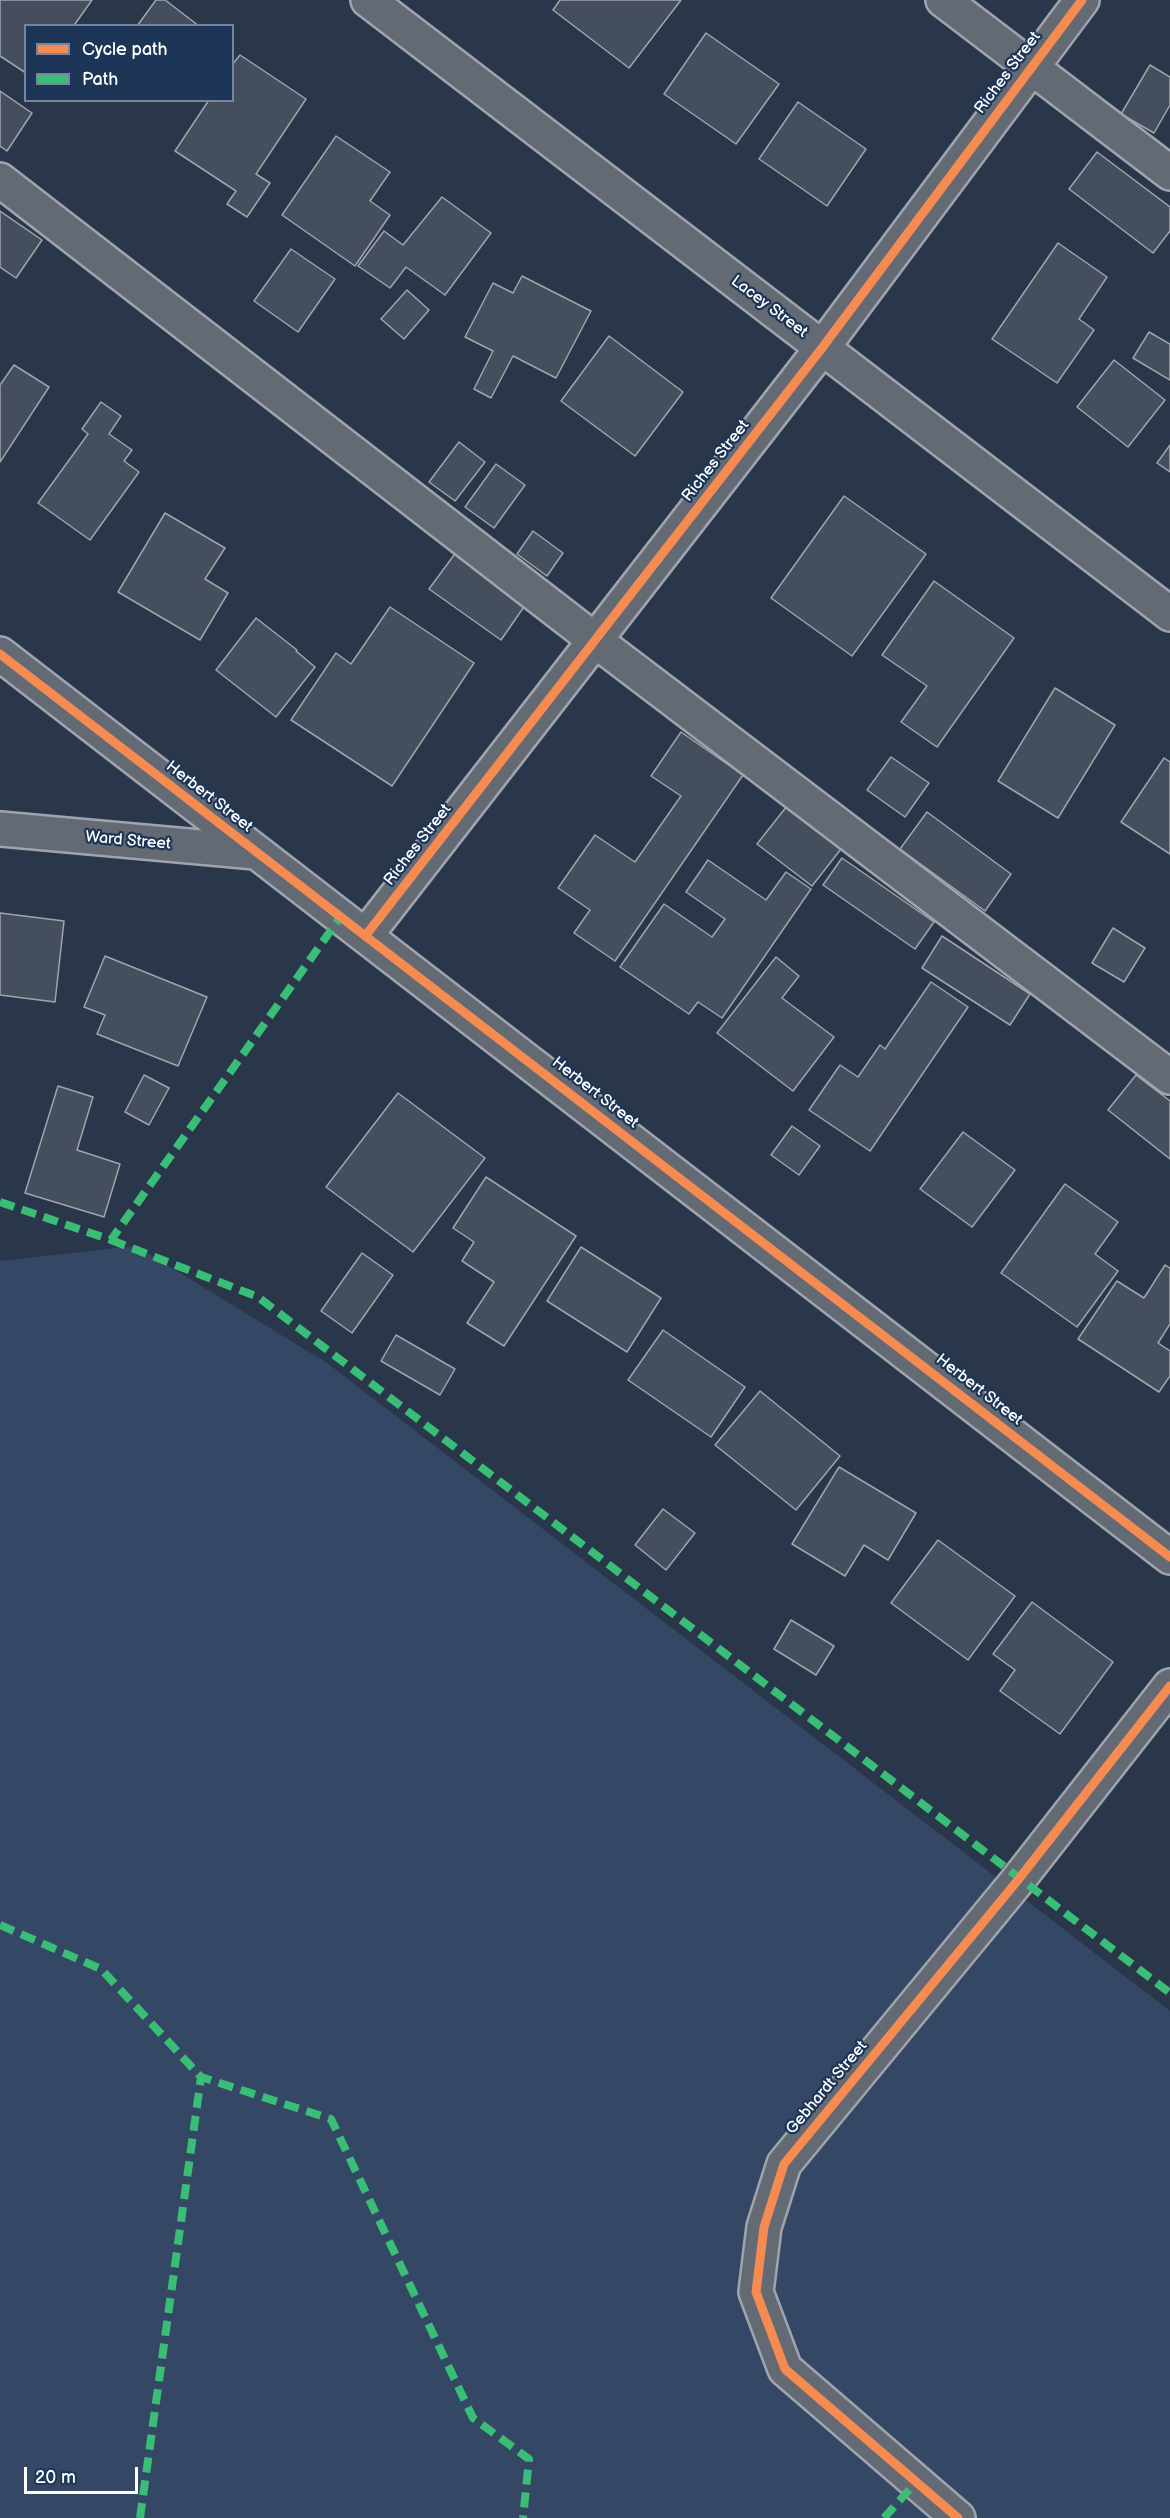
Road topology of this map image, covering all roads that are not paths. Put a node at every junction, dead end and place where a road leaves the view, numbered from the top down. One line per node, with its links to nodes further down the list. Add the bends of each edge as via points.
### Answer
1 (368, 0): 7 (street, Lacey Street)
2 (943, 0): 4 (street)
3 (1082, 0): 4 (street, Riches Street)
4 (1030, 67): 5 (street); 7 (street, Riches Street)
5 (1170, 173)
6 (0, 180): 9 (street)
7 (822, 348): 8 (street, Lacey Street); 9 (street, Riches Street)
8 (1170, 614)
9 (596, 640): 13 (street, Riches Street); 14 (street)
10 (0, 654): 12 (street, Herbert Street)
11 (0, 829): 12 (street, Ward Street)
12 (255, 852): 13 (street, Herbert Street)
13 (366, 935): 15 (street, Herbert Street)
14 (1170, 1077)
15 (1170, 1557)
16 (1170, 1686): 17 (street, Gebhardt Street, via 1018,1880 784,2164 764,2227 756,2292 785,2369)
17 (958, 2518)

